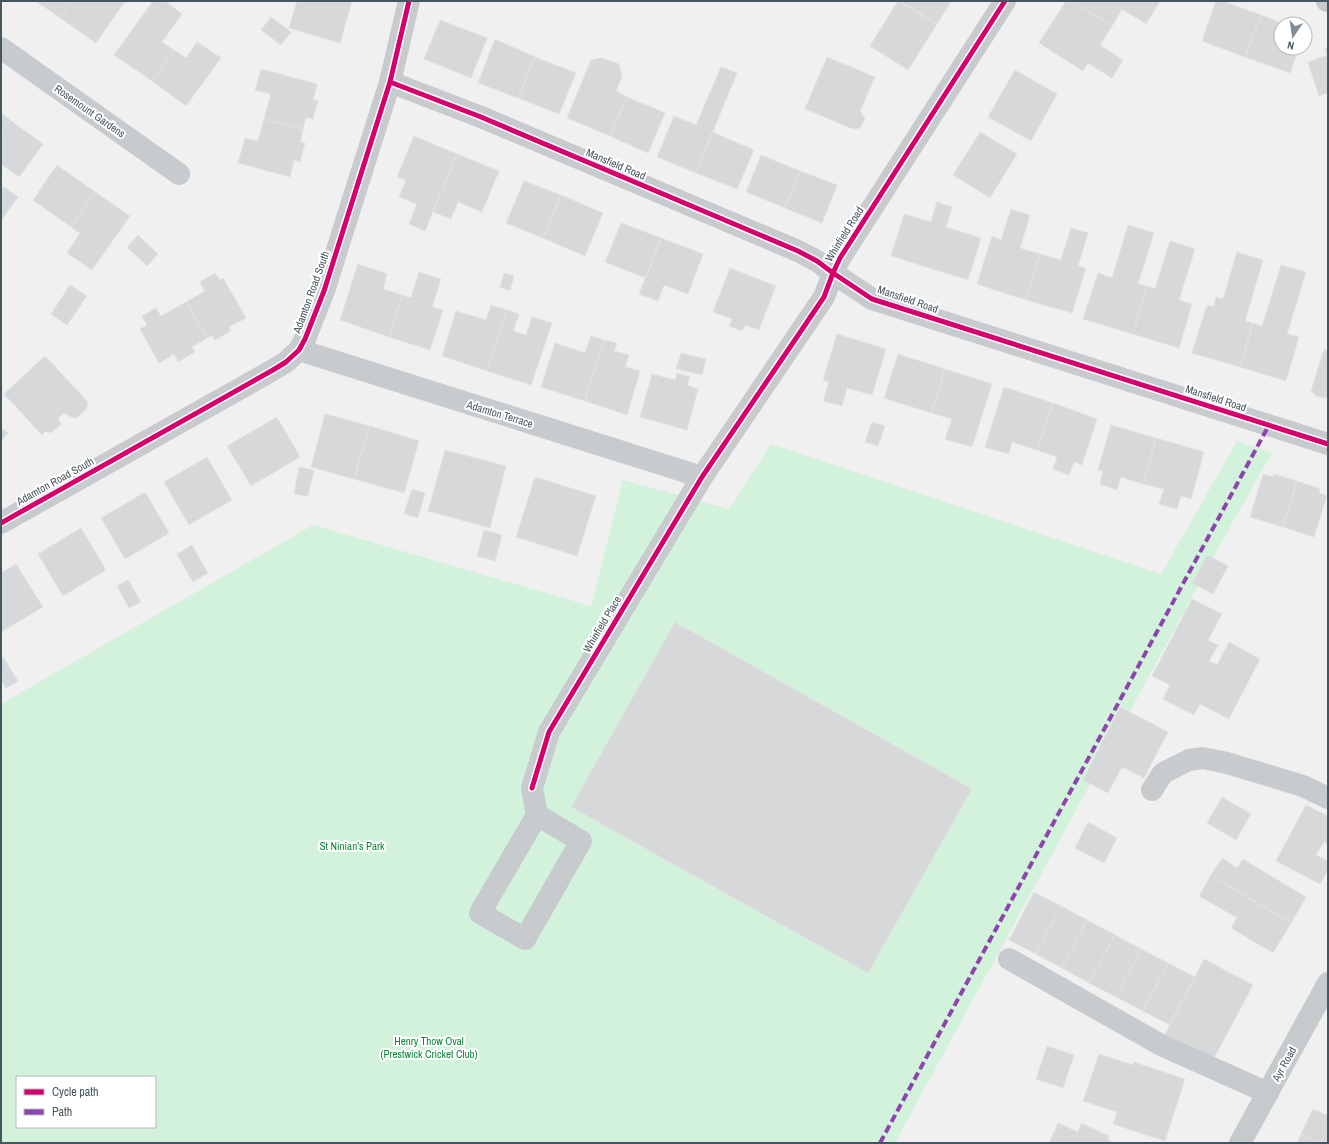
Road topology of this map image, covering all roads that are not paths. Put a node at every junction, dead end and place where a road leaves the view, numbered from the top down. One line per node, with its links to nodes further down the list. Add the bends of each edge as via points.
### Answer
1 (409, 1): 4 (street, Adamton Road South)
2 (1005, 1): 6 (street, Whinfield Road)
3 (1, 48): 5 (street, Rosemount Gardens)
4 (390, 82): 6 (street, Mansfield Road, via 481,117 798,251 818,261); 7 (street, Adamton Road South, via 324,291)
5 (179, 174)
6 (832, 273): 8 (street, Mansfield Road, via 872,299); 9 (street, Whinfield Road, via 824,297)
7 (299, 350): 9 (street, Adamton Terrace); 10 (street, Adamton Road South, via 273,370)
8 (1328, 444)
9 (702, 477): 13 (street, Whinfield Place, via 549,732 532,788)
10 (1, 523)
11 (1152, 790): 12 (street, via 1163,773 1189,760 1203,758 1303,786)
12 (1328, 798)
13 (537, 815): 13 (street, via 581,840 525,939 480,913)
14 (1009, 959): 16 (street, via 1161,1045)
15 (1328, 984): 16 (main road, Ayr Road)
16 (1268, 1093): 17 (main road, Ayr Road)
17 (1240, 1143)

